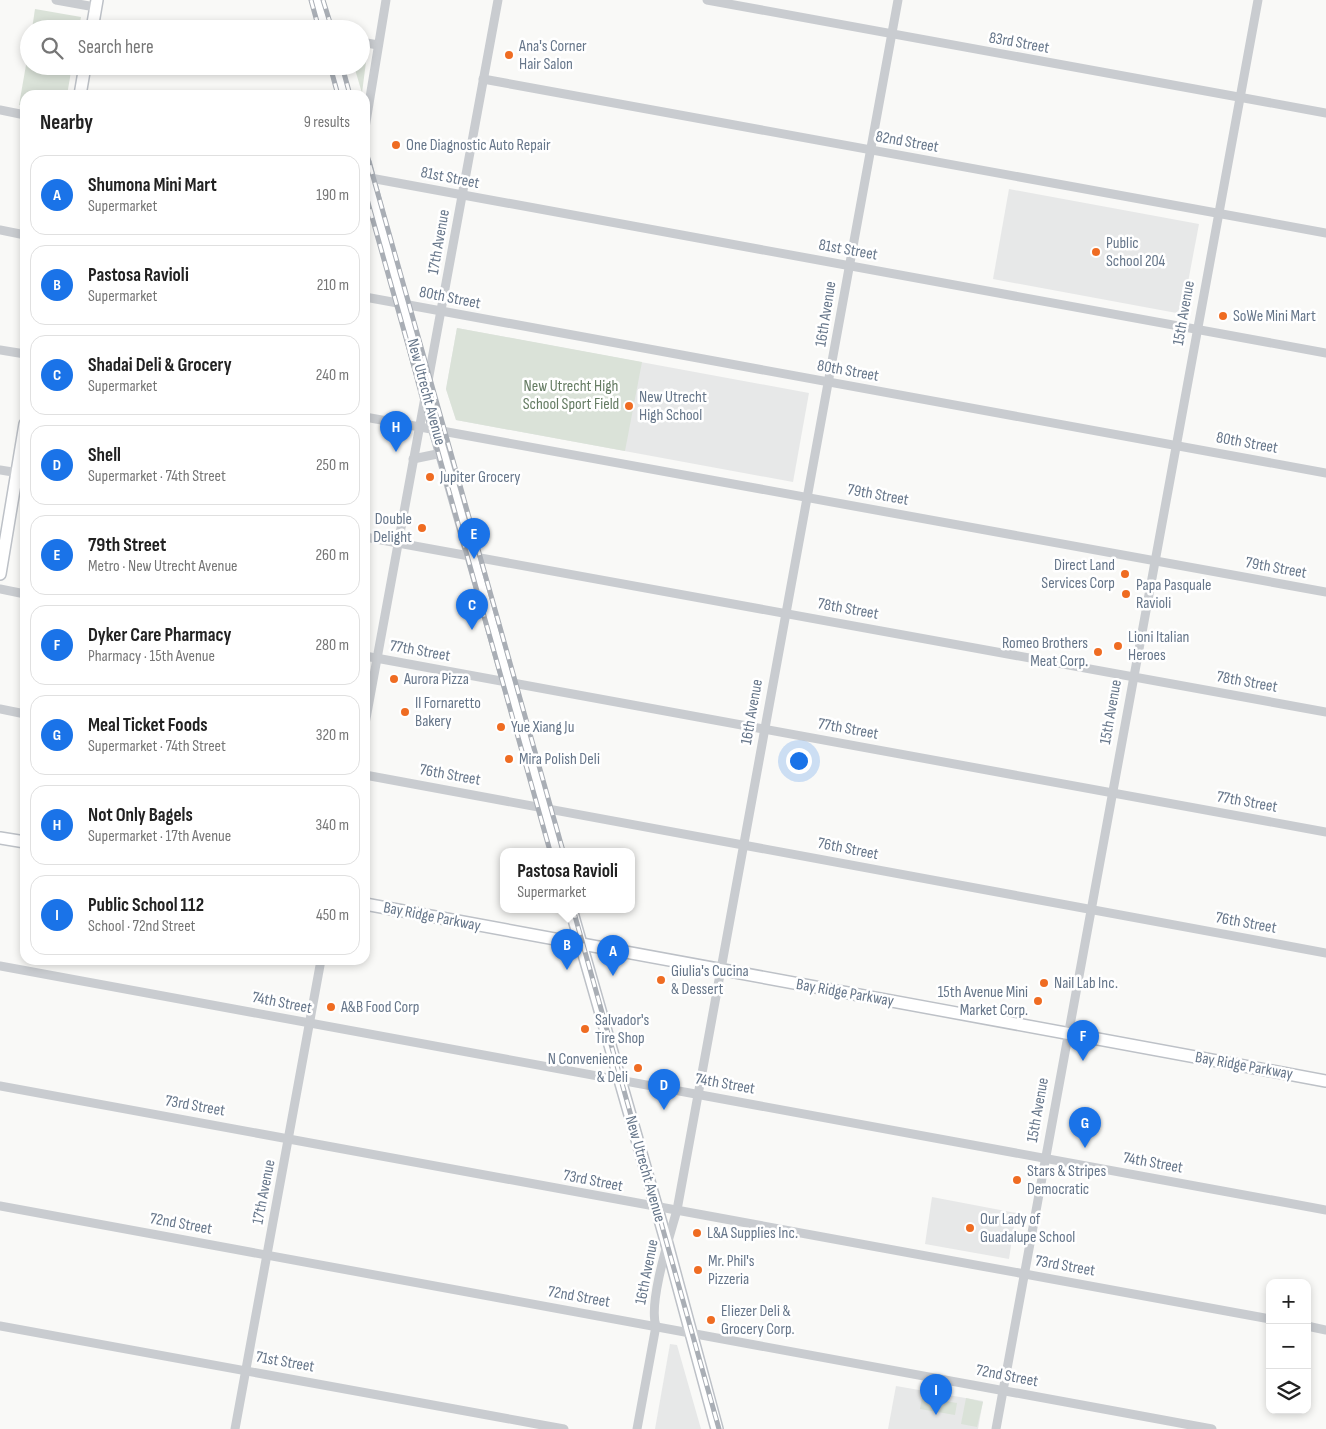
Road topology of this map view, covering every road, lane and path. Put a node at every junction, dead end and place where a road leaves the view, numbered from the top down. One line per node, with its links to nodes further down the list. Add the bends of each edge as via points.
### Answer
1 (56, 0): 8 (street)
2 (317, 0): 10 (street)
3 (386, 0): 13 (street)
4 (498, 0): 16 (street, 17th Avenue)
5 (707, 0): 11 (street, 83rd Street)
6 (898, 0): 11 (street, 16th Avenue)
7 (1258, 0): 20 (street, 15th Avenue)
8 (96, 4): 9 (street)
9 (93, 20)
10 (323, 20)
11 (893, 35): 20 (street, 83rd Street); 24 (street, 16th Avenue)
12 (370, 44): 13 (street)
13 (378, 45): 19 (street)
14 (83, 75): 17 (street)
15 (338, 75): 18 (street)
16 (483, 79): 24 (street, 82nd Street); 27 (street, 17th Avenue)
17 (81, 90)
18 (343, 90)
19 (370, 96)
20 (1239, 98): 23 (street, 83rd Street); 28 (street, 15th Avenue)
21 (0, 110): 22 (street)
22 (20, 114)
23 (1326, 114)
24 (872, 151): 28 (street, 82nd Street); 32 (street, 16th Avenue)
25 (370, 178): 27 (street, 81st Street)
26 (370, 188): 34 (street, New Utrecht Avenue)
27 (463, 195): 32 (street, 81st Street); 35 (street, 17th Avenue)
28 (1218, 213): 30 (street, 82nd Street); 36 (street, 15th Avenue)
29 (0, 230): 31 (street)
30 (1326, 233)
31 (20, 234)
32 (849, 266): 36 (street, 81st Street); 40 (street, 16th Avenue)
33 (370, 299): 34 (street, 80th Street)
34 (402, 304): 35 (street, 80th Street); 41 (street, New Utrecht Avenue)
35 (441, 311): 40 (street, 80th Street); 41 (street, 17th Avenue)
36 (1197, 329): 39 (street, 81st Street); 45 (street, 15th Avenue)
37 (0, 350): 38 (street)
38 (20, 353)
39 (1326, 353)
40 (830, 383): 45 (street, 80th Street); 52 (street, 16th Avenue)
41 (425, 392): 43 (street, 17th Avenue); 44 (street, New Utrecht Avenue)
42 (370, 417): 43 (street, 79th Street)
43 (419, 426): 44 (street, 79th Street); 47 (street, 17th Avenue)
44 (435, 429): 46 (street, New Utrecht Avenue); 52 (street, 79th Street)
45 (1176, 445): 49 (street, 80th Street); 56 (street, 15th Avenue)
46 (442, 453): 47 (street); 55 (street, New Utrecht Avenue)
47 (413, 459): 54 (street, 17th Avenue)
48 (0, 470): 50 (street)
49 (1326, 472)
50 (20, 474)
51 (20, 479): 57 (street)
52 (808, 498): 56 (street, 79th Street); 61 (street, 16th Avenue)
53 (370, 538): 54 (street, 78th Street)
54 (399, 543): 55 (street, 78th Street); 63 (street, 17th Avenue)
55 (472, 555): 61 (street, 78th Street); 65 (street, New Utrecht Avenue)
56 (1154, 561): 59 (street, 79th Street); 64 (street, 15th Avenue)
57 (0, 574)
58 (0, 589): 60 (street)
59 (1326, 592)
60 (20, 593)
61 (785, 613): 64 (street, 78th Street); 70 (street, 16th Avenue)
62 (370, 657): 63 (street, 77th Street)
63 (378, 659): 65 (street, 77th Street); 66 (street, 17th Avenue)
64 (1133, 677): 68 (street, 78th Street); 72 (street, 15th Avenue)
65 (509, 682): 70 (street, 77th Street); 73 (street, New Utrecht Avenue)
66 (370, 699)
67 (0, 709): 69 (street)
68 (1326, 712)
69 (20, 713)
70 (764, 729): 72 (street, 77th Street); 77 (street, 16th Avenue)
71 (370, 776): 73 (street, 76th Street)
72 (1112, 792): 74 (street, 77th Street); 80 (street, 15th Avenue)
73 (544, 808): 77 (street, 76th Street); 78 (street, New Utrecht Avenue)
74 (1326, 832)
75 (0, 838): 76 (street)
76 (20, 841)
77 (742, 845): 80 (street, 76th Street); 86 (street, 16th Avenue)
78 (555, 848)
79 (370, 905): 82 (street, Bay Ridge Parkway)
80 (1092, 910): 83 (street, 76th Street); 88 (street, 15th Avenue)
81 (572, 913): 82 (street, New Utrecht Avenue)
82 (581, 944): 86 (street, Bay Ridge Parkway); 89 (street, New Utrecht Avenue)
83 (1326, 953)
84 (321, 965): 87 (street, 17th Avenue)
85 (0, 966): 87 (street, 74th Street)
86 (720, 969): 88 (street, Bay Ridge Parkway); 92 (street, 16th Avenue)
87 (310, 1023): 89 (street, 74th Street); 93 (street, 17th Avenue)
88 (1068, 1033): 90 (street, Bay Ridge Parkway); 94 (street, 15th Avenue)
89 (620, 1080): 92 (street, 74th Street); 96 (street, New Utrecht Avenue)
90 (1326, 1081)
91 (0, 1086): 93 (street, 73rd Street)
92 (697, 1094): 94 (street, 74th Street); 97 (street, 16th Avenue)
93 (289, 1139): 96 (street, 73rd Street); 100 (street, 17th Avenue)
94 (1045, 1158): 98 (street, 74th Street); 101 (street, 15th Avenue)
95 (0, 1206): 100 (street, 72nd Street)
96 (657, 1207): 97 (street, 73rd Street); 99 (street, New Utrecht Avenue)
97 (677, 1210): 99 (street, 16th Avenue); 101 (street, 73rd Street)
98 (1326, 1210)
99 (667, 1244): 104 (street, 16th Avenue, via 654,1316); 107 (street, New Utrecht Avenue)
100 (267, 1255): 104 (street, 72nd Street); 108 (street, 17th Avenue)
101 (1023, 1274): 102 (street, 73rd Street); 109 (street, 15th Avenue)
102 (1266, 1318)
103 (0, 1326): 108 (street, 71st Street)
104 (656, 1326): 107 (street, 72nd Street); 112 (street, 16th Avenue)
105 (1311, 1327): 106 (street)
106 (1326, 1330)
107 (692, 1333): 109 (street, 72nd Street); 113 (street, New Utrecht Avenue)
108 (246, 1370): 110 (street, 17th Avenue); 111 (street, 71st Street)
109 (1003, 1391): 114 (street, 15th Avenue); 115 (street, 72nd Street)
110 (235, 1429)
111 (564, 1429)
112 (637, 1429)
113 (718, 1429)
114 (996, 1429)
115 (1212, 1429)

